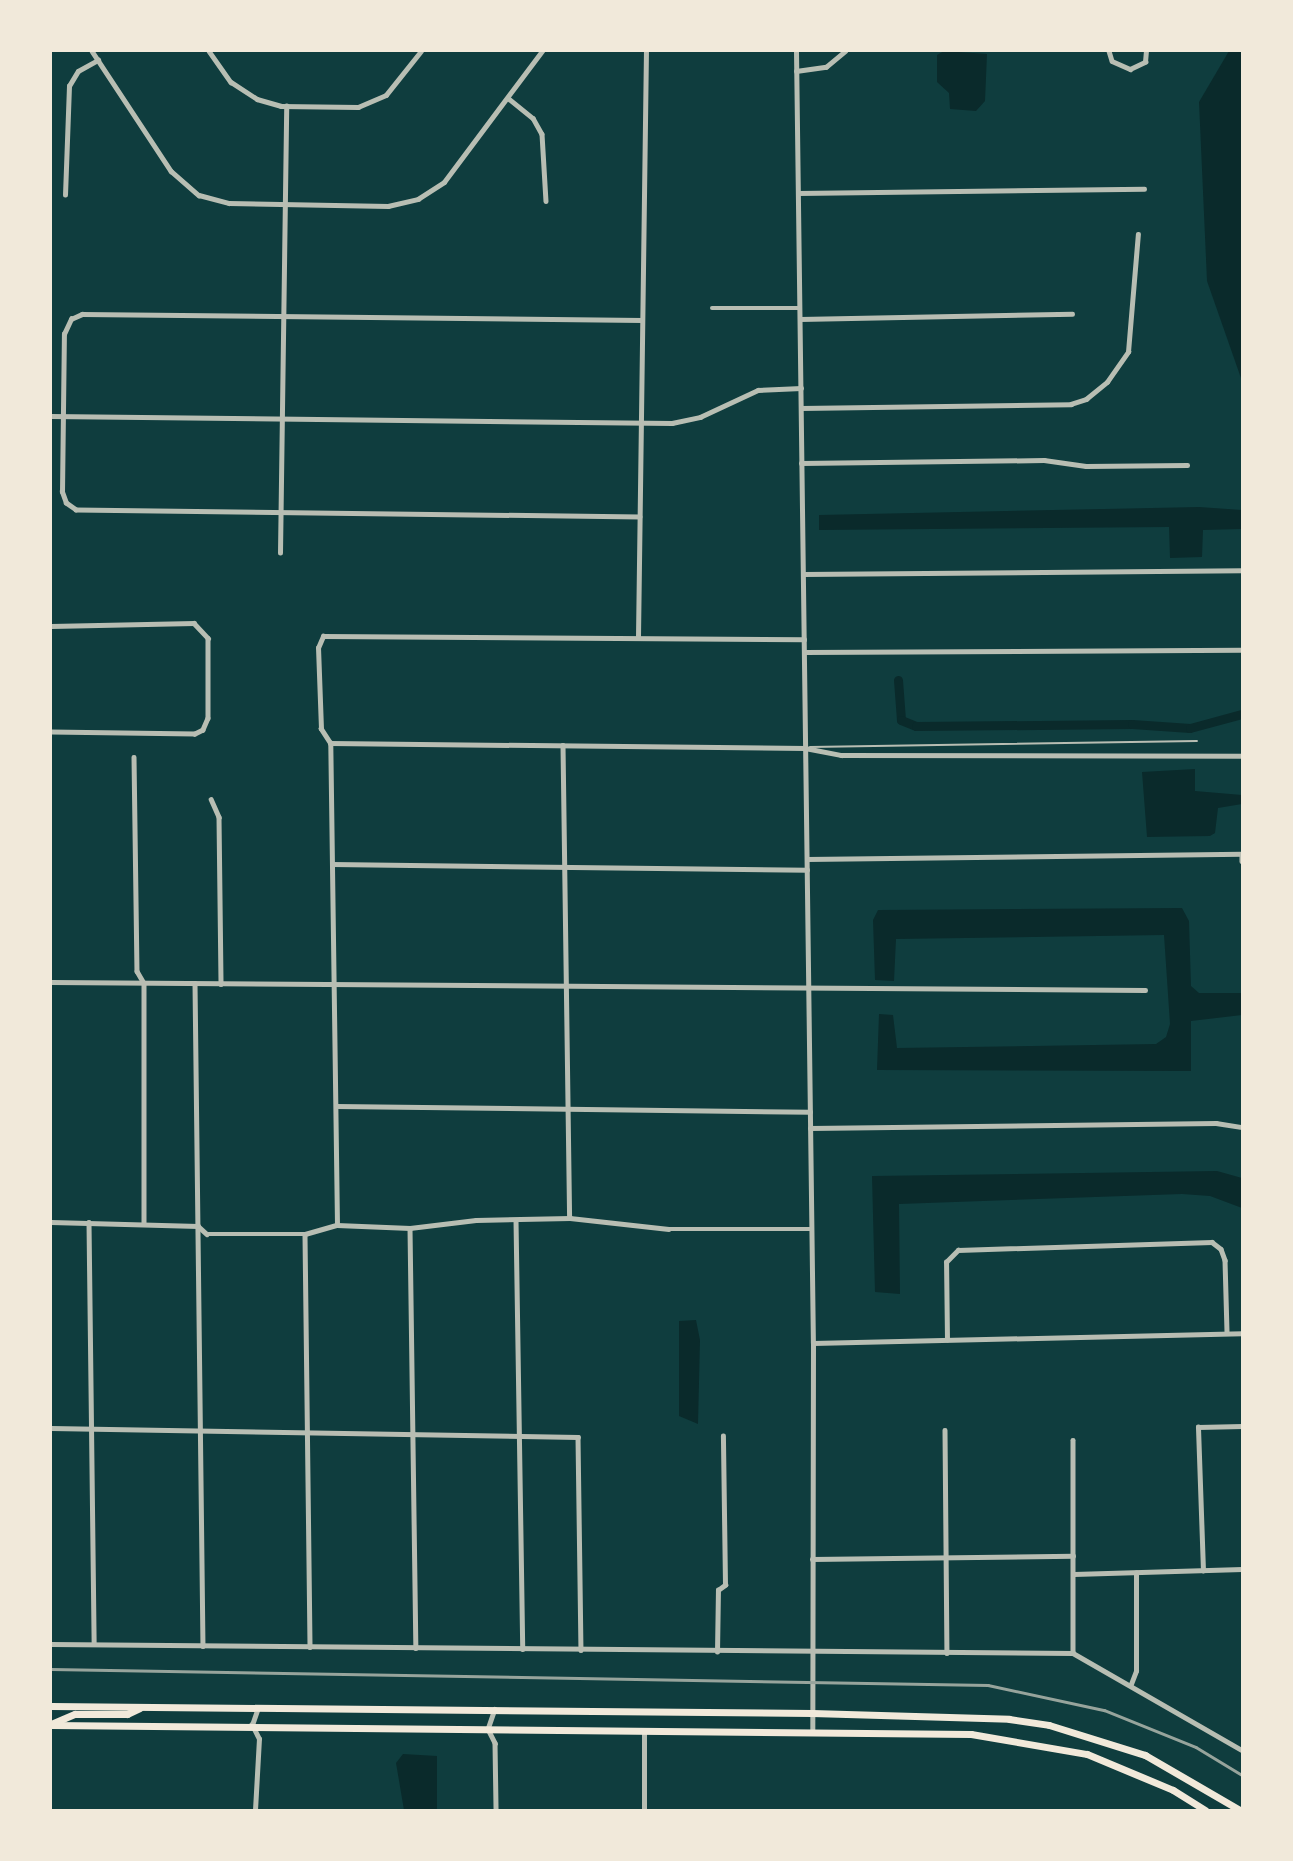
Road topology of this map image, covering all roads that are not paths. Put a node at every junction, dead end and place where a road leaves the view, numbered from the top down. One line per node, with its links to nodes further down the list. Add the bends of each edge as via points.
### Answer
1 (92, 51): 10 (street)
2 (209, 51): 13 (street, via 246,93)
3 (421, 51): 13 (street, via 376,102 358,107)
4 (542, 51): 12 (street)
5 (646, 51): 25 (street)
6 (796, 51): 11 (street)
7 (845, 51): 11 (street, via 826,67)
8 (1109, 51): 9 (street, via 1112,61 1130,69 1145,62)
9 (1146, 51)
10 (98, 60): 16 (street, via 78,71 69,86); 18 (street, via 171,171 188,188 223,202)
11 (796, 71): 15 (street)
12 (508, 98): 17 (street, via 529,114 542,134); 18 (street, via 451,175 418,199 388,206)
13 (286, 106): 18 (street)
14 (1144, 189): 15 (street)
15 (798, 193): 21 (street)
16 (65, 195)
17 (546, 201)
18 (285, 204): 23 (street)
19 (1138, 234): 27 (street, via 1128,352 1107,382 1086,400 1071,404)
20 (712, 307): 21 (street)
21 (800, 308): 24 (street)
22 (1072, 314): 24 (street)
23 (284, 317): 25 (street); 29 (street, via 82,314 71,319 64,334); 30 (street)
24 (800, 319): 26 (street)
25 (642, 320): 31 (street)
26 (801, 388): 27 (street); 31 (street, via 758,390 682,422)
27 (801, 408): 32 (street)
28 (51, 416): 29 (street)
29 (63, 416): 30 (street); 34 (street, via 62,492 71,507)
30 (282, 419): 31 (street); 34 (street)
31 (641, 423): 35 (street)
32 (802, 463): 33 (street, via 1044,460 1086,466); 38 (street)
33 (1187, 465)
34 (281, 513): 35 (street); 36 (street)
35 (640, 517): 40 (street)
36 (280, 553)
37 (1242, 570): 38 (street)
38 (803, 575): 41 (street)
39 (51, 626): 44 (street, via 194,623 208,638 208,718 203,730 195,734)
40 (638, 638): 41 (street); 46 (street, via 328,634 318,648 321,729)
41 (804, 639): 43 (street)
42 (1242, 650): 43 (street)
43 (804, 652): 48 (street)
44 (51, 732)
45 (1196, 741): 48 (lane)
46 (330, 743): 47 (street); 54 (street)
47 (564, 745): 48 (street); 55 (street)
48 (805, 748): 49 (street, via 841,755); 52 (street)
49 (1242, 756)
50 (134, 757): 58 (street, via 137,971)
51 (211, 799): 60 (street, via 219,817)
52 (807, 859): 53 (street, via 1242,854); 56 (street)
53 (1242, 861)
54 (332, 864): 55 (street); 61 (street)
55 (565, 867): 56 (street); 62 (street)
56 (807, 870): 64 (street)
57 (51, 982): 58 (street)
58 (144, 983): 59 (street); 74 (street)
59 (195, 983): 60 (street); 76 (street)
60 (221, 984): 61 (street)
61 (334, 985): 62 (street); 65 (street)
62 (568, 988): 64 (street); 66 (street)
63 (1144, 990): 64 (street)
64 (808, 991): 67 (street)
65 (336, 1106): 66 (street); 75 (street)
66 (569, 1109): 67 (street); 70 (street)
67 (810, 1112): 69 (street)
68 (1242, 1127): 69 (street, via 1216,1122)
69 (810, 1128): 78 (street)
70 (570, 1218): 71 (street); 78 (street, via 668,1229)
71 (516, 1220): 77 (street); 92 (street)
72 (51, 1222): 73 (street)
73 (89, 1222): 74 (street); 86 (street)
74 (145, 1224): 76 (street)
75 (337, 1225): 77 (street); 79 (street)
76 (198, 1226): 79 (street, via 203,1234); 88 (street)
77 (410, 1228): 90 (street)
78 (811, 1229): 83 (street)
79 (305, 1234): 89 (street)
80 (1227, 1333): 81 (street); 82 (street); 82 (street, via 1225,1259 1212,1242 958,1250 946,1262)
81 (1242, 1333)
82 (947, 1340): 83 (street)
83 (813, 1343): 95 (street)
84 (1242, 1426): 98 (street, via 1198,1427)
85 (51, 1428): 86 (street)
86 (92, 1429): 88 (street); 102 (street)
87 (945, 1430): 96 (street)
88 (201, 1431): 89 (street); 103 (street)
89 (307, 1433): 90 (street); 104 (street)
90 (413, 1435): 92 (street); 105 (street)
91 (723, 1436): 108 (street, via 725,1585 718,1590)
92 (517, 1437): 106 (street); 107 (street, via 578,1437)
93 (1073, 1440): 94 (street)
94 (1073, 1556): 96 (street); 100 (street)
95 (813, 1559): 96 (street); 109 (street)
96 (946, 1559): 110 (street)
97 (1242, 1569): 98 (street)
98 (1203, 1571): 99 (street)
99 (1136, 1573): 100 (street); 112 (street, via 1136,1671)
100 (1074, 1574): 111 (street)
101 (51, 1644): 102 (street)
102 (94, 1644): 103 (street)
103 (203, 1646): 104 (street)
104 (310, 1647): 105 (street)
105 (415, 1648): 106 (street)
106 (523, 1649): 107 (street)
107 (581, 1650): 108 (street)
108 (717, 1651): 109 (street)
109 (812, 1653): 110 (street); 117 (street)
110 (947, 1653): 111 (street)
111 (1073, 1653): 112 (street)
112 (1131, 1684): 123 (street)
113 (51, 1706): 114 (main road)
114 (144, 1706): 115 (main road); 118 (main road, via 127,1714 75,1714)
115 (259, 1707): 116 (main road); 119 (street)
116 (495, 1709): 117 (main road); 120 (street)
117 (812, 1713): 122 (street); 128 (main road, via 963,1716 1049,1725 1145,1755)
118 (51, 1725): 119 (main road)
119 (252, 1725): 120 (main road); 124 (street, via 258,1739)
120 (488, 1729): 121 (main road); 125 (street, via 495,1743)
121 (644, 1731): 122 (main road); 126 (street)
122 (812, 1732): 127 (main road, via 971,1734 1053,1745 1142,1775)
123 (1242, 1751)
124 (255, 1810)
125 (496, 1810)
126 (644, 1810)
127 (1205, 1810)
128 (1240, 1810)

